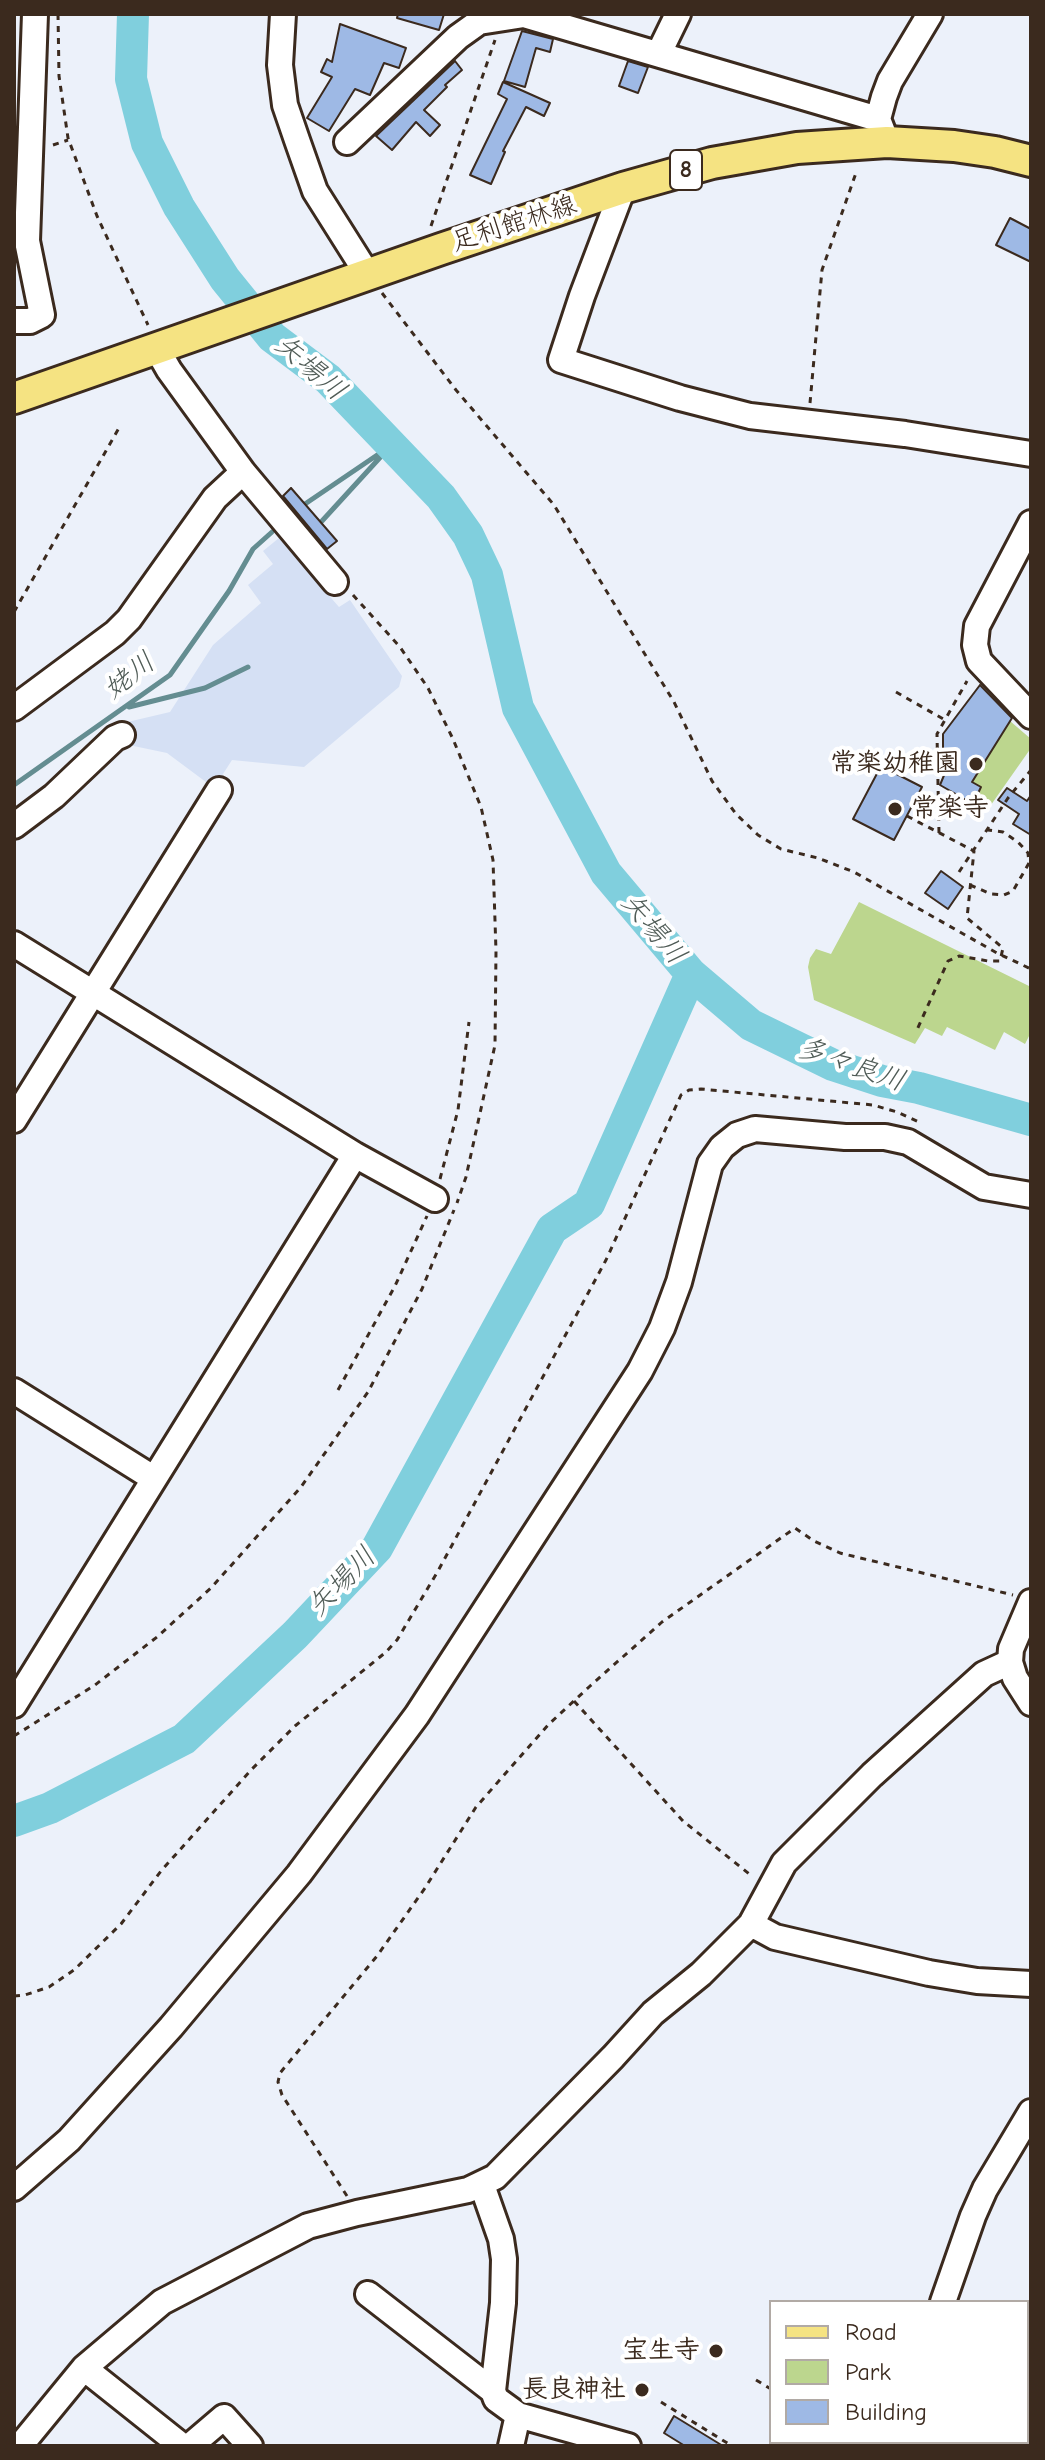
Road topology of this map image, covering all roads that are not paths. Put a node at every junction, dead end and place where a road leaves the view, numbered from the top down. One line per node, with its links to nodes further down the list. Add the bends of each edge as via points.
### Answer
1 (35, 14): 11 (street, via 27,241 42,315)
2 (283, 14): 10 (street, via 280,65 285,105 315,191)
3 (678, 14): 5 (street)
4 (930, 14): 6 (street, via 890,81)
5 (659, 53): 6 (street); 7 (street, via 524,15 479,22)
6 (877, 134): 8 (main road, 足利館林線 / 8); 9 (main road, 足利館林線 / 8, via 745,156)
7 (347, 142)
8 (1031, 161)
9 (623, 188): 10 (main road, 足利館林線 / 8); 14 (street, via 561,360 750,416)
10 (361, 277): 12 (main road, 足利館林線 / 8)
11 (14, 321)
12 (157, 340): 13 (main road, 足利館林線 / 8); 15 (street, via 169,370)
13 (14, 398)
14 (1031, 454)
15 (243, 472): 17 (street); 18 (street, via 215,498 129,619)
16 (1031, 523): 19 (street, via 977,626 975,645 979,661)
17 (335, 582)
18 (14, 708)
19 (1031, 716)
20 (122, 735): 22 (street)
21 (219, 790): 24 (street)
22 (14, 826)
23 (14, 944): 24 (street)
24 (94, 993): 25 (street); 26 (street)
25 (14, 1120)
26 (355, 1155): 28 (street); 30 (street)
27 (1031, 1195): 40 (street, via 984,1187 908,1142 885,1137 755,1129 722,1147 710,1164 679,1282 640,1371 417,1715 299,1874 171,2027 69,2140)
28 (435, 1199)
29 (14, 1391): 30 (street)
30 (153, 1478): 34 (street)
31 (1024, 1599): 32 (street)
32 (1010, 1662): 33 (street); 35 (street, via 984,1674 784,1863)
33 (1031, 1703)
34 (14, 1705)
35 (751, 1924): 36 (street, via 775,1937 929,1973); 39 (street, via 653,2013 508,2165)
36 (1031, 1984)
37 (1031, 2112): 38 (street)
38 (1024, 2137): 42 (street, via 985,2189)
39 (482, 2185): 43 (street, via 292,2232 162,2302); 44 (street, via 504,2259)
40 (14, 2188)
41 (368, 2294): 44 (street)
42 (944, 2300)
43 (84, 2368): 46 (street); 47 (street)
44 (493, 2391): 45 (street)
45 (518, 2415): 50 (street); 51 (street)
46 (20, 2446)
47 (182, 2446)
48 (190, 2446): 49 (street, via 224,2417)
49 (250, 2446)
50 (511, 2446)
51 (628, 2446)

